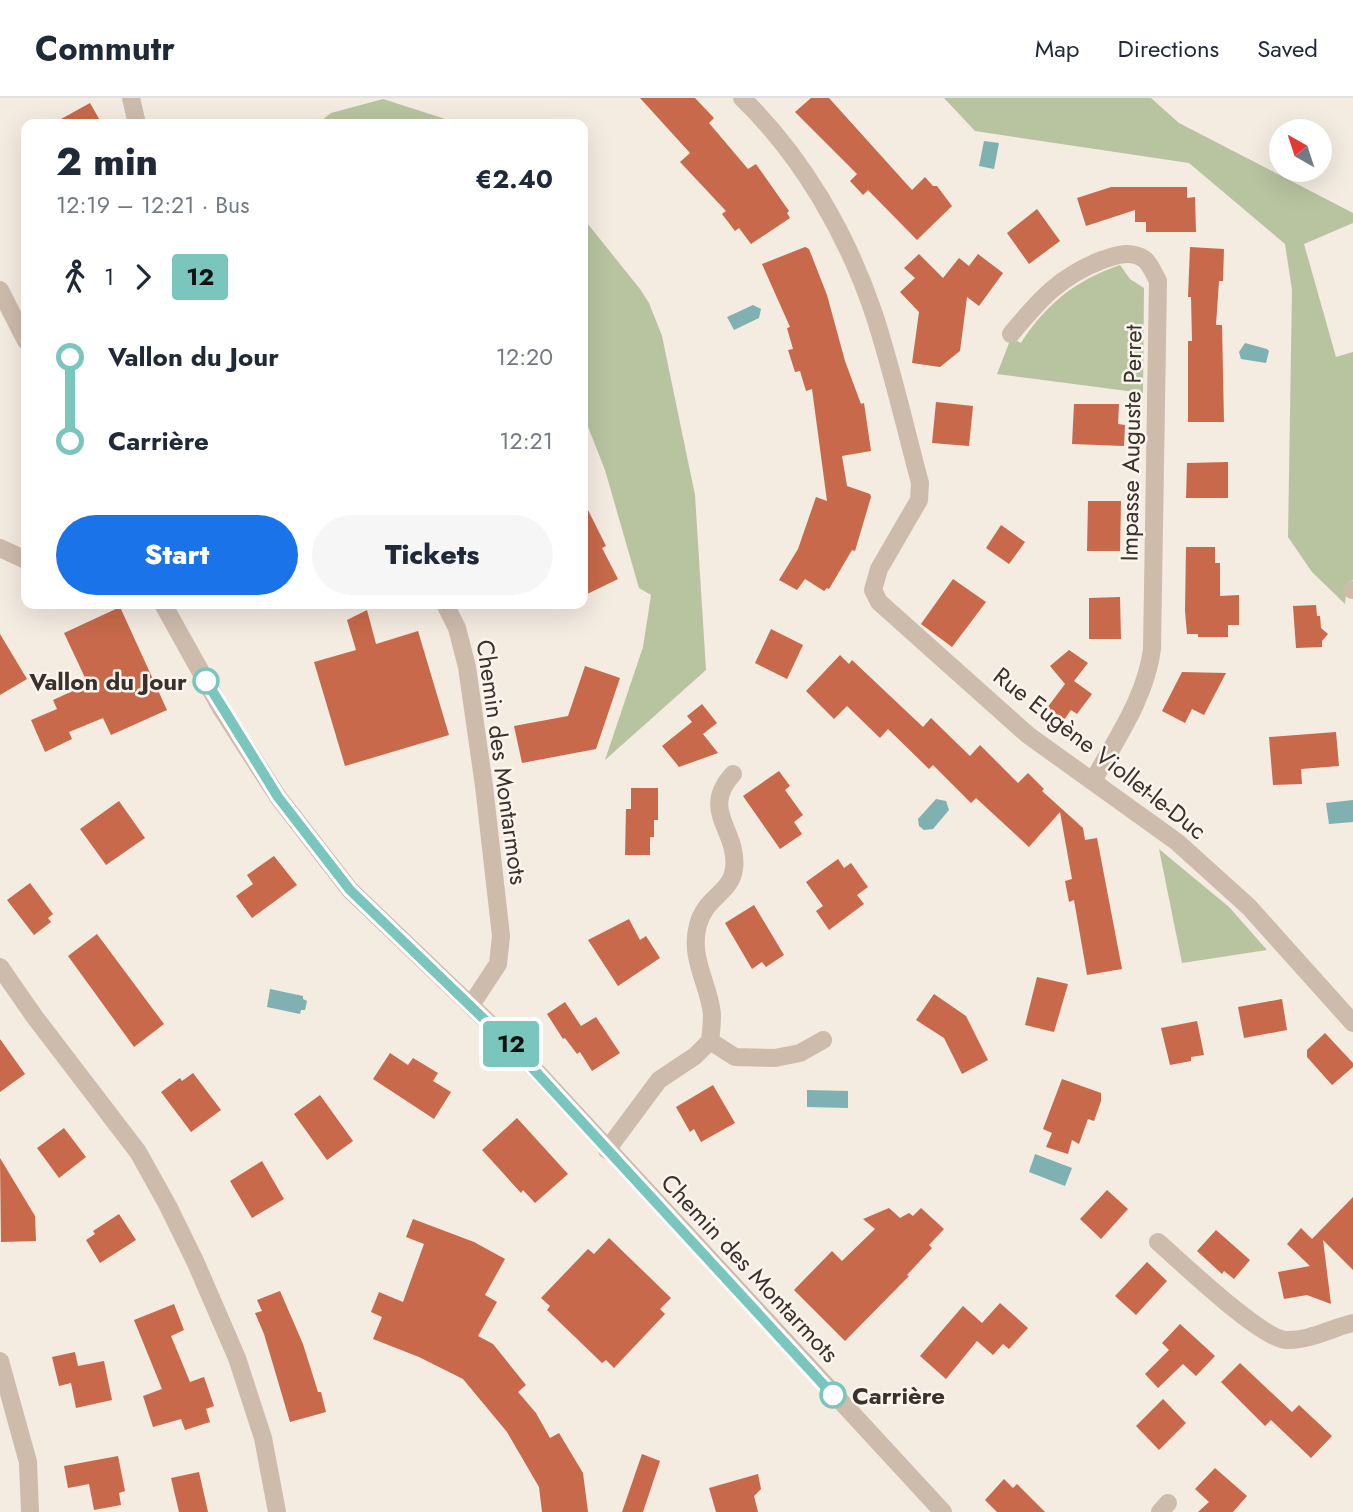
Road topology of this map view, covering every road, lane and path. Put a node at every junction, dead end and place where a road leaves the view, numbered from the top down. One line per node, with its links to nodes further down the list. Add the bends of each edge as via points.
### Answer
1 (131, 98): 3 (street)
2 (742, 98): 12 (street, Rue Eugène Viollet-le-Duc, via 771,126 821,198 846,247 873,313 920,483 919,500 879,569 873,590 879,602 1028,735)
3 (136, 119)
4 (0, 290): 5 (street)
5 (21, 331)
6 (1011, 334): 12 (street, Impasse Auguste Perret, via 1074,272 1115,256 1131,253 1146,260 1158,281 1152,649 1146,680)
7 (0, 548): 8 (street)
8 (21, 557)
9 (166, 609): 14 (street, Chemin des Montarmots, via 222,710 326,859 350,890)
10 (448, 609): 14 (street, Chemin des Montarmots, via 467,667 501,936 499,964)
11 (733, 774): 17 (street, via 719,793 719,812 735,866 731,883 706,905 697,926 695,956 712,1014)
12 (1093, 781): 15 (street, Rue Eugène Viollet-le-Duc, via 1177,842 1249,907)
13 (0, 967): 23 (street, via 138,1152 168,1206 237,1358 263,1438)
14 (471, 1005): 18 (street, Chemin des Montarmots)
15 (1353, 1023)
16 (823, 1040): 17 (street, via 800,1053 775,1058 736,1057)
17 (710, 1041): 18 (street, via 659,1080)
18 (607, 1150): 24 (street, Chemin des Montarmots)
19 (1158, 1242): 20 (street, via 1255,1325 1283,1340)
20 (1353, 1323)
21 (0, 1361): 22 (street, via 28,1462)
22 (30, 1512)
23 (277, 1512)
24 (943, 1512)

